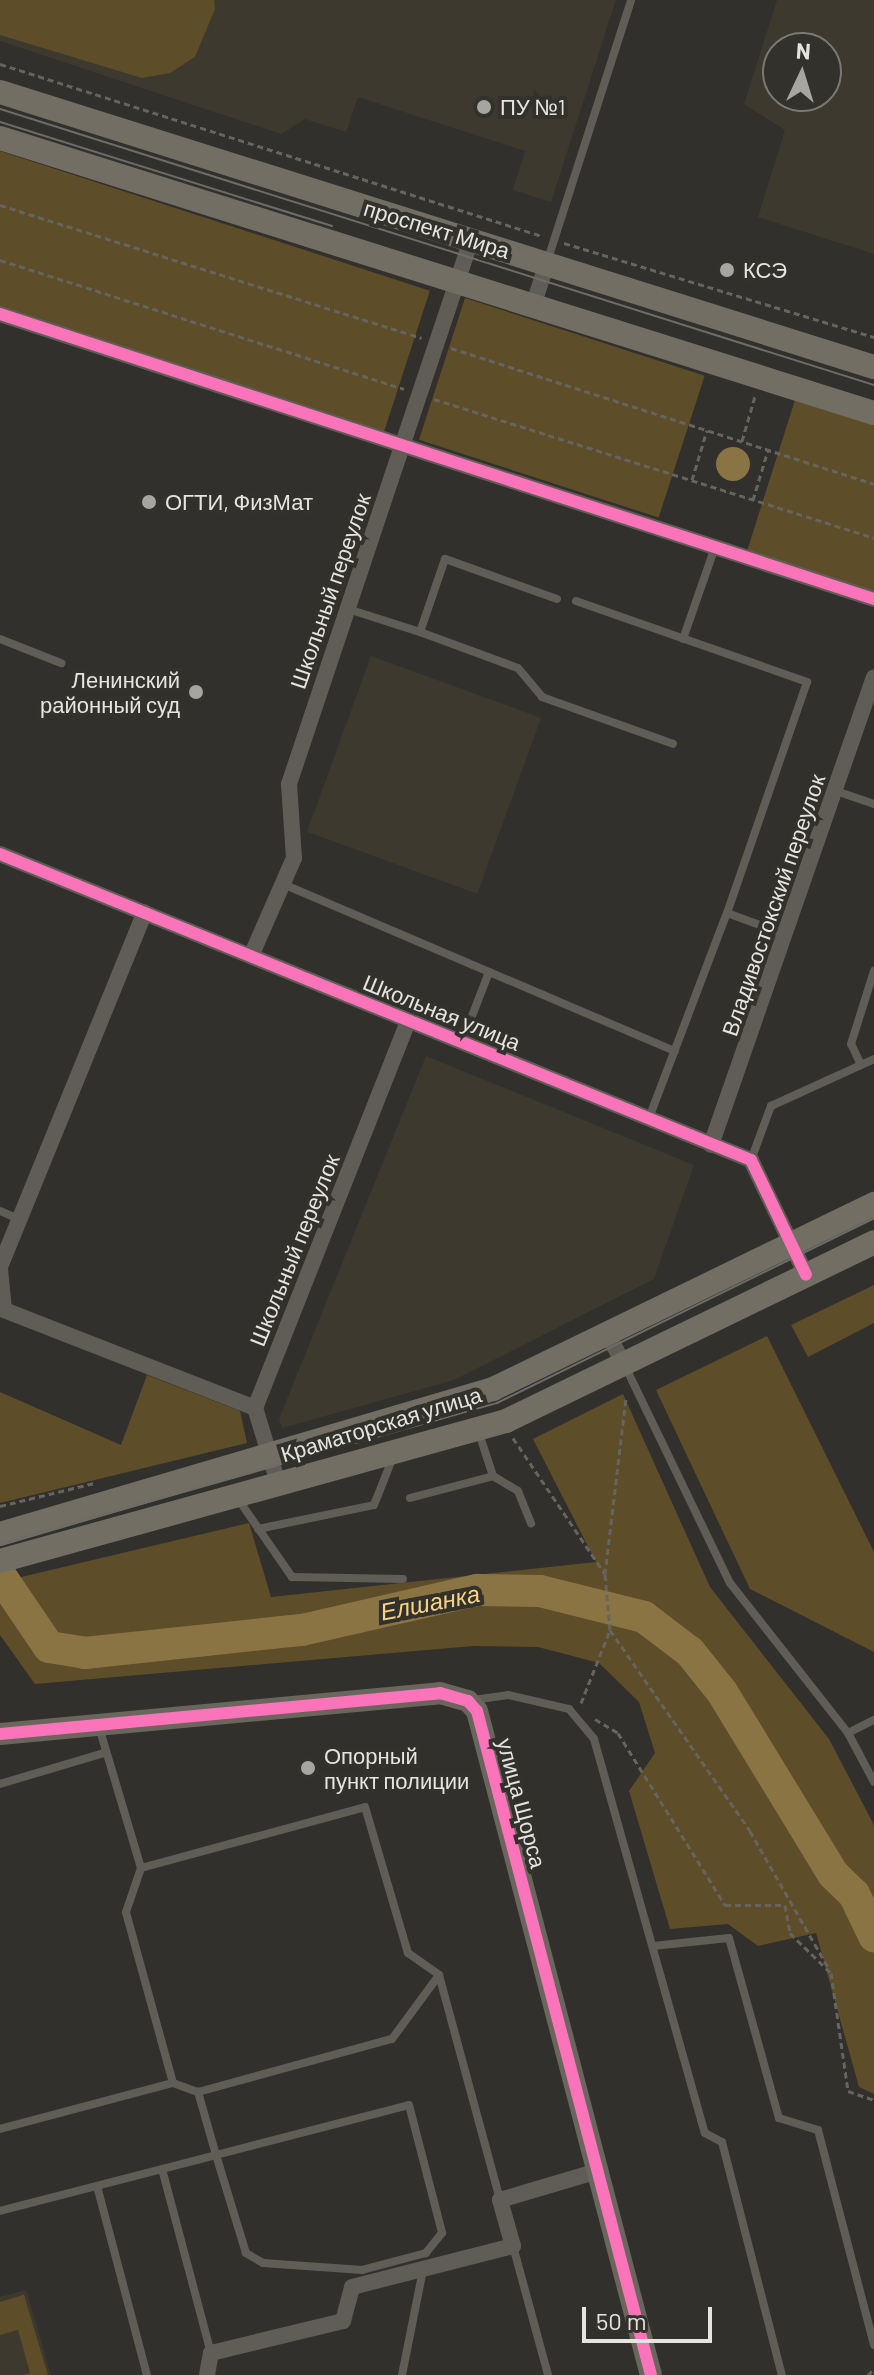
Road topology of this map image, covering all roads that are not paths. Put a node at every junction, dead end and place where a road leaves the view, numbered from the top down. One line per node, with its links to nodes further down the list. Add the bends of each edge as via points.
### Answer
1 (631, 0): 5 (lane)
2 (0, 92): 4 (main road, проспект Мира)
3 (0, 138): 6 (main road, проспект Мира)
4 (471, 240): 5 (main road, проспект Мира); 6 (street, Школьный переулок)
5 (547, 263): 7 (street); 9 (main road, проспект Мира)
6 (457, 282): 7 (main road, проспект Мира); 11 (street, Школьный переулок)
7 (533, 306): 10 (main road, проспект Мира)
8 (0, 314): 11 (street)
9 (874, 367)
10 (874, 413)
11 (402, 447): 12 (street); 16 (street, Школьный переулок)
12 (715, 547): 14 (street); 19 (lane)
13 (557, 599): 17 (lane, via 445,559)
14 (874, 599)
15 (576, 601): 19 (lane)
16 (348, 609): 17 (lane); 26 (street, Школьный переулок, via 289,784 294,858)
17 (420, 632): 22 (lane, via 518,668 542,697)
18 (0, 639): 20 (lane)
19 (683, 639): 28 (lane, via 807,682)
20 (61, 663)
21 (874, 678): 23 (street, Владивостокский переулок)
22 (673, 744)
23 (836, 791): 24 (lane); 29 (street, Владивостокский переулок)
24 (874, 804)
25 (0, 854): 27 (street, Школьная улица)
26 (282, 884): 30 (street, Школьный переулок); 32 (lane)
27 (145, 912): 30 (street, Школьная улица); 43 (street)
28 (727, 913): 29 (lane); 35 (lane)
29 (786, 934): 39 (street, Владивостокский переулок)
30 (251, 956): 33 (street, Школьная улица)
31 (874, 971): 37 (lane, via 851,1044)
32 (489, 972): 34 (lane); 35 (lane)
33 (409, 1020): 34 (street, Школьная улица); 50 (street, Школьный переулок)
34 (462, 1042): 38 (street, Школьная улица)
35 (675, 1051): 38 (lane)
36 (874, 1059): 37 (lane)
37 (861, 1065): 40 (lane, via 771,1106)
38 (649, 1119): 39 (street, Школьная улица)
39 (711, 1145): 40 (street, Школьная улица)
40 (751, 1160): 45 (street)
41 (874, 1204): 45 (main road, Краматорская улица)
42 (0, 1211): 43 (lane)
43 (19, 1219): 46 (street)
44 (874, 1242): 47 (main road, Краматорская улица)
45 (791, 1244): 47 (street); 48 (main road, Краматорская улица)
46 (0, 1268): 50 (street, via 4,1310)
47 (806, 1275): 49 (main road, Краматорская улица)
48 (607, 1334): 49 (street); 53 (main road, Краматорская улица, via 493,1389)
49 (627, 1369): 51 (main road, Краматорская улица); 66 (lane, via 730,1583)
50 (255, 1408): 53 (street)
51 (478, 1429): 52 (main road, Краматорская улица); 54 (lane)
52 (394, 1451): 55 (main road, Краматорская улица); 59 (lane, via 374,1505)
53 (271, 1459): 55 (street); 60 (main road, Краматорская улица)
54 (493, 1476): 57 (lane); 58 (lane, via 518,1491)
55 (278, 1483): 56 (main road, Краматорская улица)
56 (235, 1495): 59 (lane); 61 (main road, Краматорская улица)
57 (410, 1498)
58 (531, 1524)
59 (258, 1529): 62 (lane, via 292,1577)
60 (0, 1534)
61 (0, 1561)
62 (403, 1579)
63 (468, 1701): 65 (street, via 440,1693); 72 (lane, via 508,1695 576,1714 594,1739); 79 (street, улица Щорса, via 477,1711)
64 (874, 1720): 66 (lane)
65 (98, 1725): 67 (street); 68 (lane)
66 (848, 1733): 69 (lane)
67 (0, 1734)
68 (104, 1753): 70 (lane); 71 (lane)
69 (874, 1782)
70 (0, 1784)
71 (141, 1868): 73 (lane, via 365,1807 408,1953); 74 (lane, via 126,1912)
72 (653, 1946): 85 (lane, via 729,1938 779,2118 818,2130); 92 (lane, via 705,2133 722,2142)
73 (439, 1975): 75 (lane, via 392,2039); 81 (lane)
74 (173, 2083): 75 (lane); 76 (lane)
75 (198, 2092): 77 (lane)
76 (0, 2129)
77 (216, 2155): 77 (lane, via 246,2253 263,2263 362,2270 426,2253 442,2233 409,2105); 78 (lane)
78 (162, 2169): 80 (lane); 86 (lane)
79 (598, 2171): 81 (street); 91 (street, улица Щорса)
80 (97, 2186): 82 (lane); 87 (lane)
81 (500, 2200): 83 (street)
82 (0, 2211)
83 (513, 2246): 84 (street); 90 (lane)
84 (423, 2269): 86 (street, via 352,2287 343,2321); 89 (lane)
85 (874, 2345)
86 (211, 2353): 88 (street)
87 (147, 2375)
88 (207, 2375)
89 (402, 2375)
90 (548, 2375)
91 (651, 2375)
92 (782, 2375)

